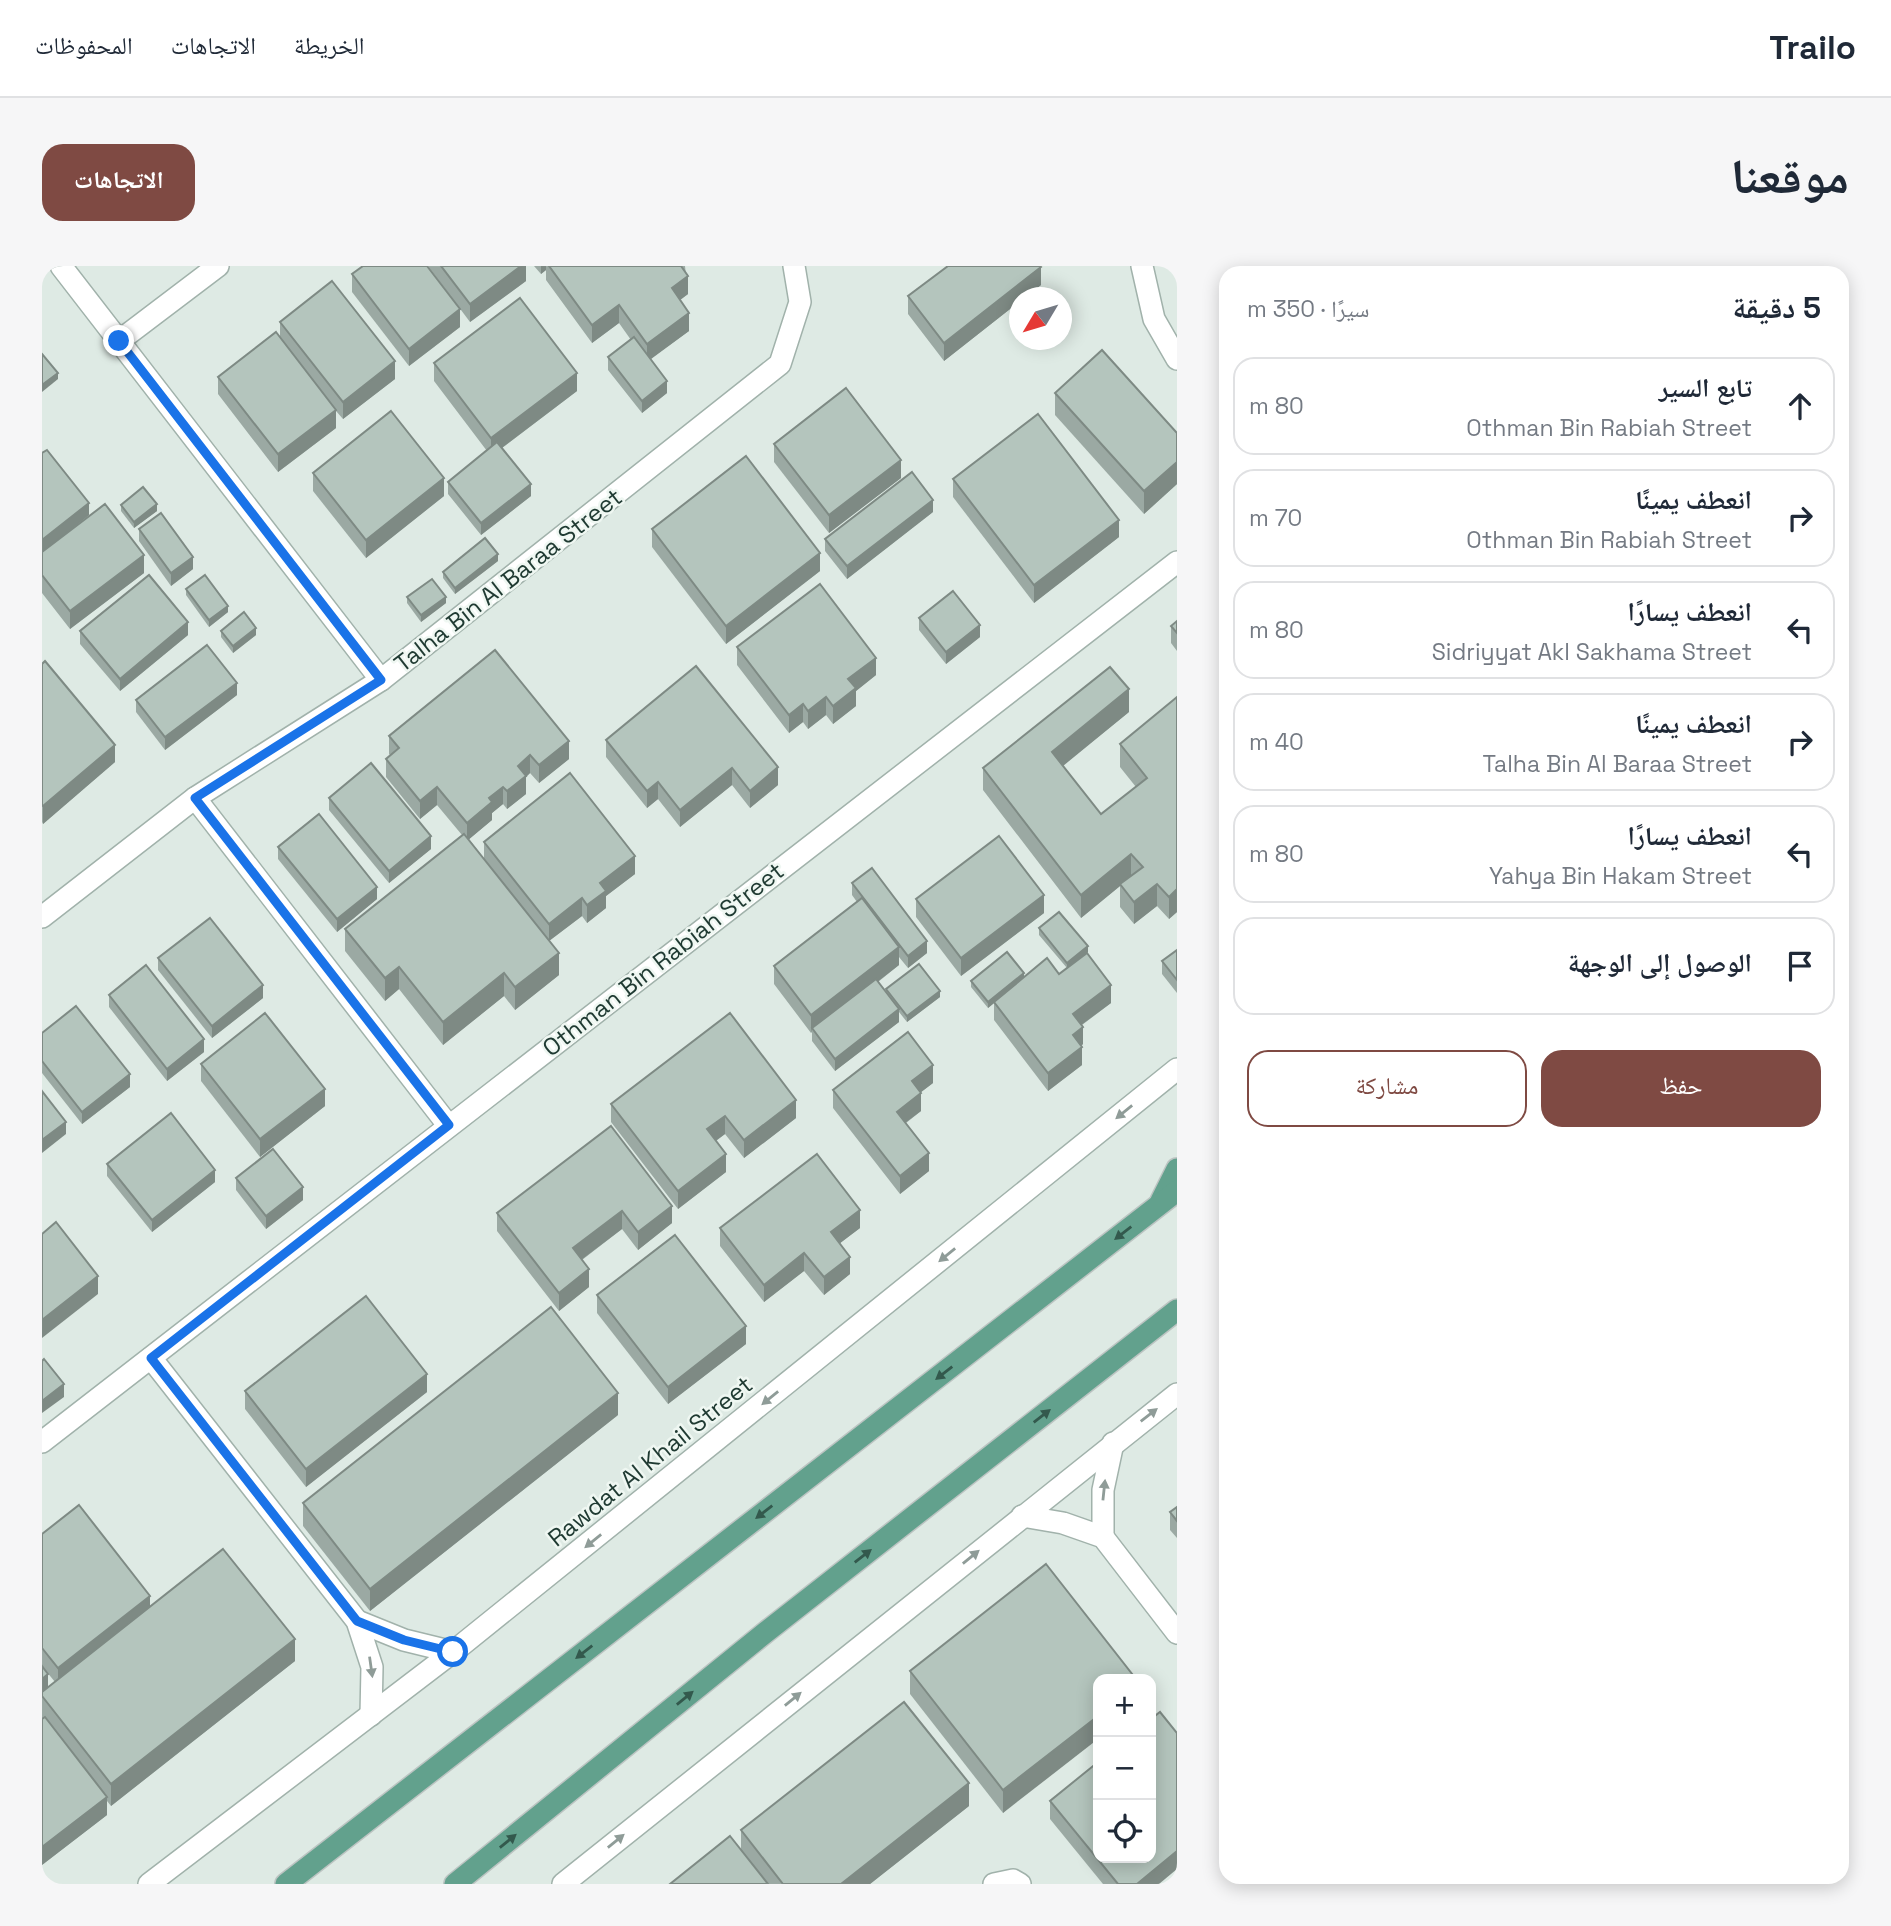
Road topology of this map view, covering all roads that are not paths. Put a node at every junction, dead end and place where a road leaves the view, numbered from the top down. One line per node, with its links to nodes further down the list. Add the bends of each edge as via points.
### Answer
1 (61, 266): 5 (street)
2 (218, 266): 5 (street)
3 (794, 266): 8 (street, Talha Bin Al Baraa Street, via 800,302 780,364)
4 (1142, 266): 6 (street, via 1154,319)
5 (119, 341): 8 (street)
6 (1177, 359)
7 (1177, 562): 12 (street, Othman Bin Rabiah Street)
8 (381, 680): 9 (street, Talha Bin Al Baraa Street)
9 (195, 798): 10 (street, Talha Bin Al Baraa Street); 12 (street)
10 (42, 916)
11 (1177, 1069): 25 (street, Rawdat Al Khail Street, one-way to 25)
12 (449, 1125): 17 (street, Othman Bin Rabiah Street)
13 (1177, 1169): 15 (main road)
14 (1177, 1191): 15 (main road)
15 (1159, 1205): 28 (main road, one-way to 28)
16 (1177, 1310): 29 (main road, one-way to 16, via 766,1632)
17 (151, 1358): 19 (street, Othman Bin Rabiah Street); 23 (street)
18 (1177, 1394): 20 (street, one-way to 18)
19 (42, 1442)
20 (1113, 1443): 21 (street); 22 (street, one-way to 20, via 1103,1490)
21 (1022, 1516): 22 (street, via 1063,1523); 30 (street, one-way to 21)
22 (1102, 1537): 24 (street)
23 (357, 1621): 25 (street, via 404,1640); 26 (street, one-way to 26, via 372,1667)
24 (1177, 1633)
25 (453, 1652): 26 (street, Rawdat Al Khail Street)
26 (371, 1715): 27 (street, Rawdat Al Khail Street)
27 (149, 1884)
28 (286, 1884)
29 (455, 1884)
30 (563, 1884)
31 (994, 1884): 32 (street, via 1013,1880)
32 (1020, 1884)

